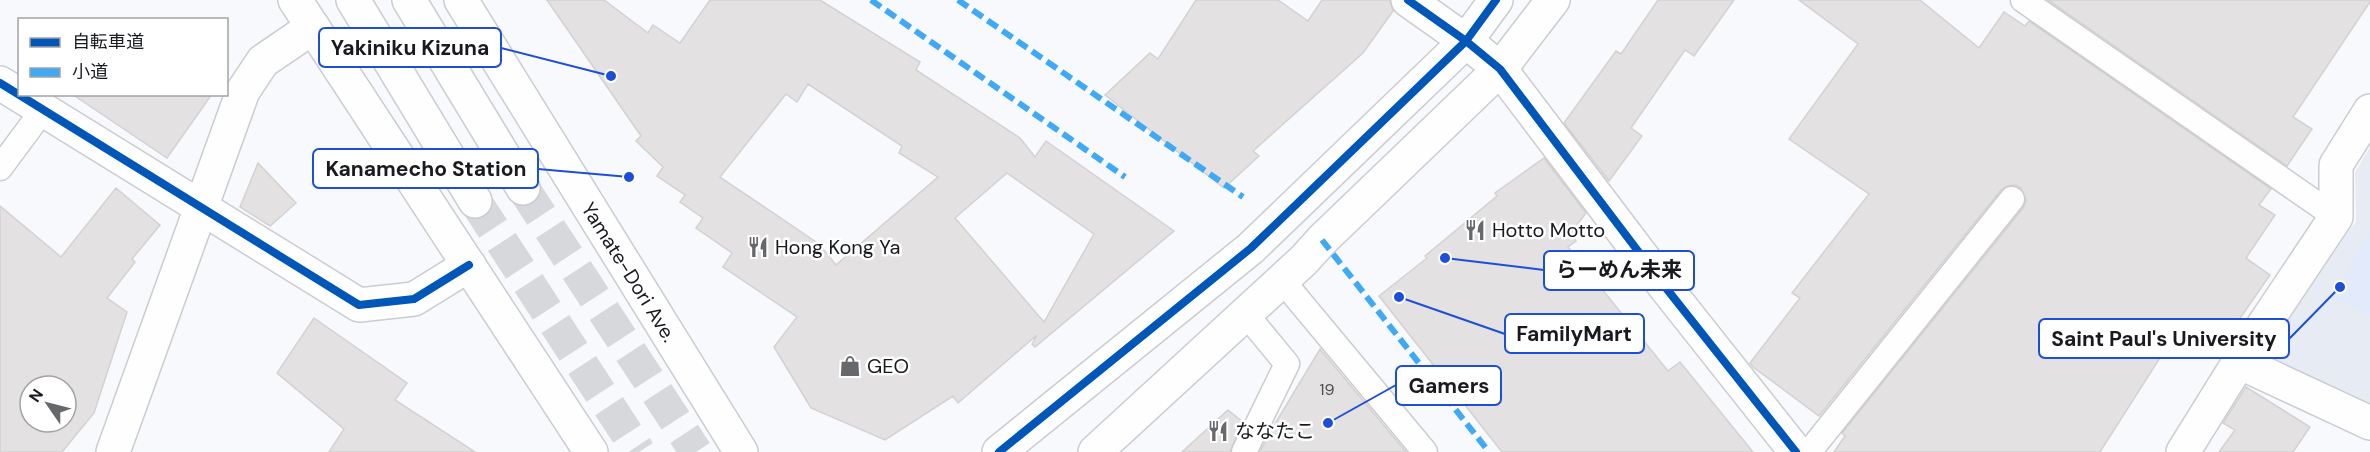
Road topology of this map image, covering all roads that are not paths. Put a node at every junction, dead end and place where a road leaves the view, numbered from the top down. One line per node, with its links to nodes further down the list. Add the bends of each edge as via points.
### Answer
1 (295, 0): 9 (main road)
2 (353, 0): 20 (main road)
3 (409, 0): 18 (main road)
4 (460, 0): 30 (main road, Yamate-Dori Ave.)
5 (1408, 0): 10 (main road)
6 (1496, 0): 10 (main road)
7 (1553, 0): 11 (main road)
8 (2023, 0): 22 (lane)
9 (313, 27): 21 (main road, via 263,61 243,91); 23 (main road)
10 (1466, 41): 11 (main road); 31 (main road, via 1251,248)
11 (1500, 69): 24 (main road); 35 (main road)
12 (0, 83): 13 (main road)
13 (18, 94)
14 (21, 96): 15 (main road)
15 (43, 110): 17 (lane); 21 (main road)
16 (2370, 111): 22 (main road, via 2336,165)
17 (0, 168)
18 (522, 188)
19 (2012, 199): 36 (lane)
20 (475, 201)
21 (202, 208): 23 (main road, via 359,305 414,299); 28 (main road)
22 (2336, 217): 26 (main road)
23 (469, 265): 29 (main road)
24 (1281, 279): 25 (main road); 34 (lane)
25 (1245, 313): 32 (main road); 33 (lane, via 1287,364)
26 (2239, 362): 27 (main road); 37 (main road)
27 (2370, 423)
28 (113, 452)
29 (591, 452)
30 (741, 452)
31 (999, 452)
32 (1095, 452)
33 (1244, 452)
34 (1425, 452)
35 (1796, 452)
36 (1809, 452)
37 (2183, 452)

